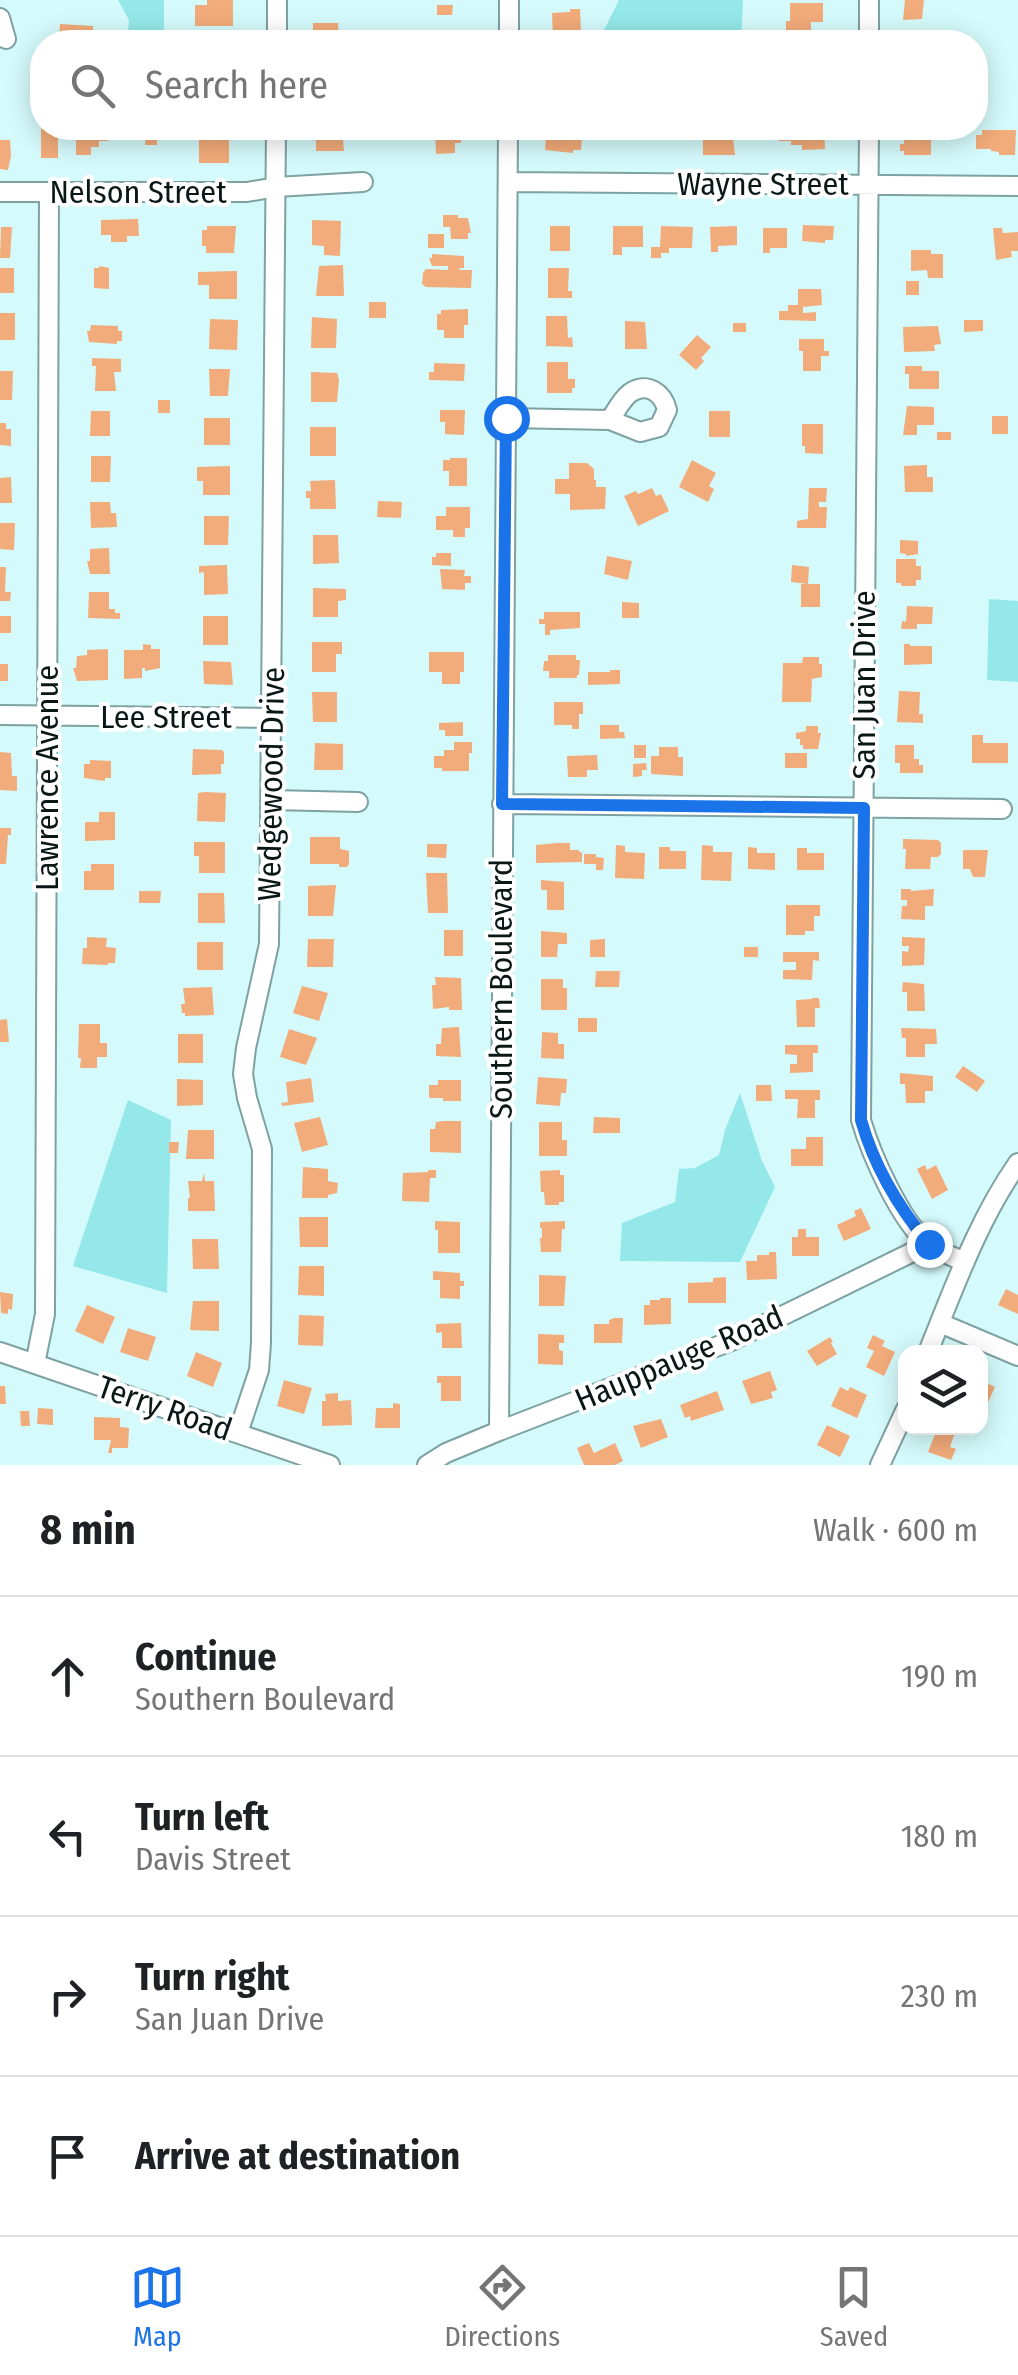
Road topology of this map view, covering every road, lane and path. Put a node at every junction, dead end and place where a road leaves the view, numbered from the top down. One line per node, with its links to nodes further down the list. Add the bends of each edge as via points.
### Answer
1 (277, 0): 5 (street)
2 (509, 0): 6 (street)
3 (869, 0): 7 (street)
4 (0, 18): 8 (street)
5 (277, 30)
6 (509, 30)
7 (869, 30)
8 (6, 39)
9 (276, 140): 16 (street, Wedgewood Drive)
10 (508, 140): 13 (street, Southern Boulevard)
11 (869, 140): 14 (street, San Juan Drive)
12 (363, 182): 16 (street)
13 (508, 182): 14 (street, Wayne Street); 19 (street, Southern Boulevard)
14 (868, 185): 15 (street, Wayne Street); 27 (street, San Juan Drive)
15 (1018, 186)
16 (276, 187): 18 (street, Nelson Street); 23 (street, Wedgewood Drive)
17 (0, 192): 18 (street, Nelson Street)
18 (49, 192): 22 (street, Lawrence Avenue)
19 (506, 418): 20 (street); 26 (street, Southern Boulevard)
20 (610, 420)
21 (0, 715): 22 (street, Lee Street)
22 (47, 716): 23 (street, Lee Street); 36 (street, Lawrence Avenue, via 45,1314)
23 (272, 718): 24 (street, Wedgewood Drive)
24 (272, 800): 25 (street); 39 (street, Wedgewood Drive, via 269,944 244,1074 262,1149 261,1343)
25 (358, 802)
26 (502, 804): 27 (street); 38 (street, Southern Boulevard)
27 (864, 808): 28 (street); 30 (street, San Juan Drive, via 861,1120 904,1214)
28 (1002, 809)
29 (1018, 1163): 31 (street)
30 (929, 1244): 31 (street, San Juan Drive); 38 (street, Hauppauge Road, via 731,1341)
31 (965, 1262): 32 (street)
32 (940, 1323): 33 (street); 35 (street)
33 (931, 1345)
34 (0, 1352): 36 (street, Terry Road)
35 (1018, 1356)
36 (35, 1364): 39 (street, Terry Road)
37 (898, 1426): 42 (street)
38 (499, 1430): 41 (street, Hauppauge Road)
39 (238, 1433): 40 (street, Terry Road)
40 (330, 1465)
41 (427, 1465)
42 (880, 1465)

